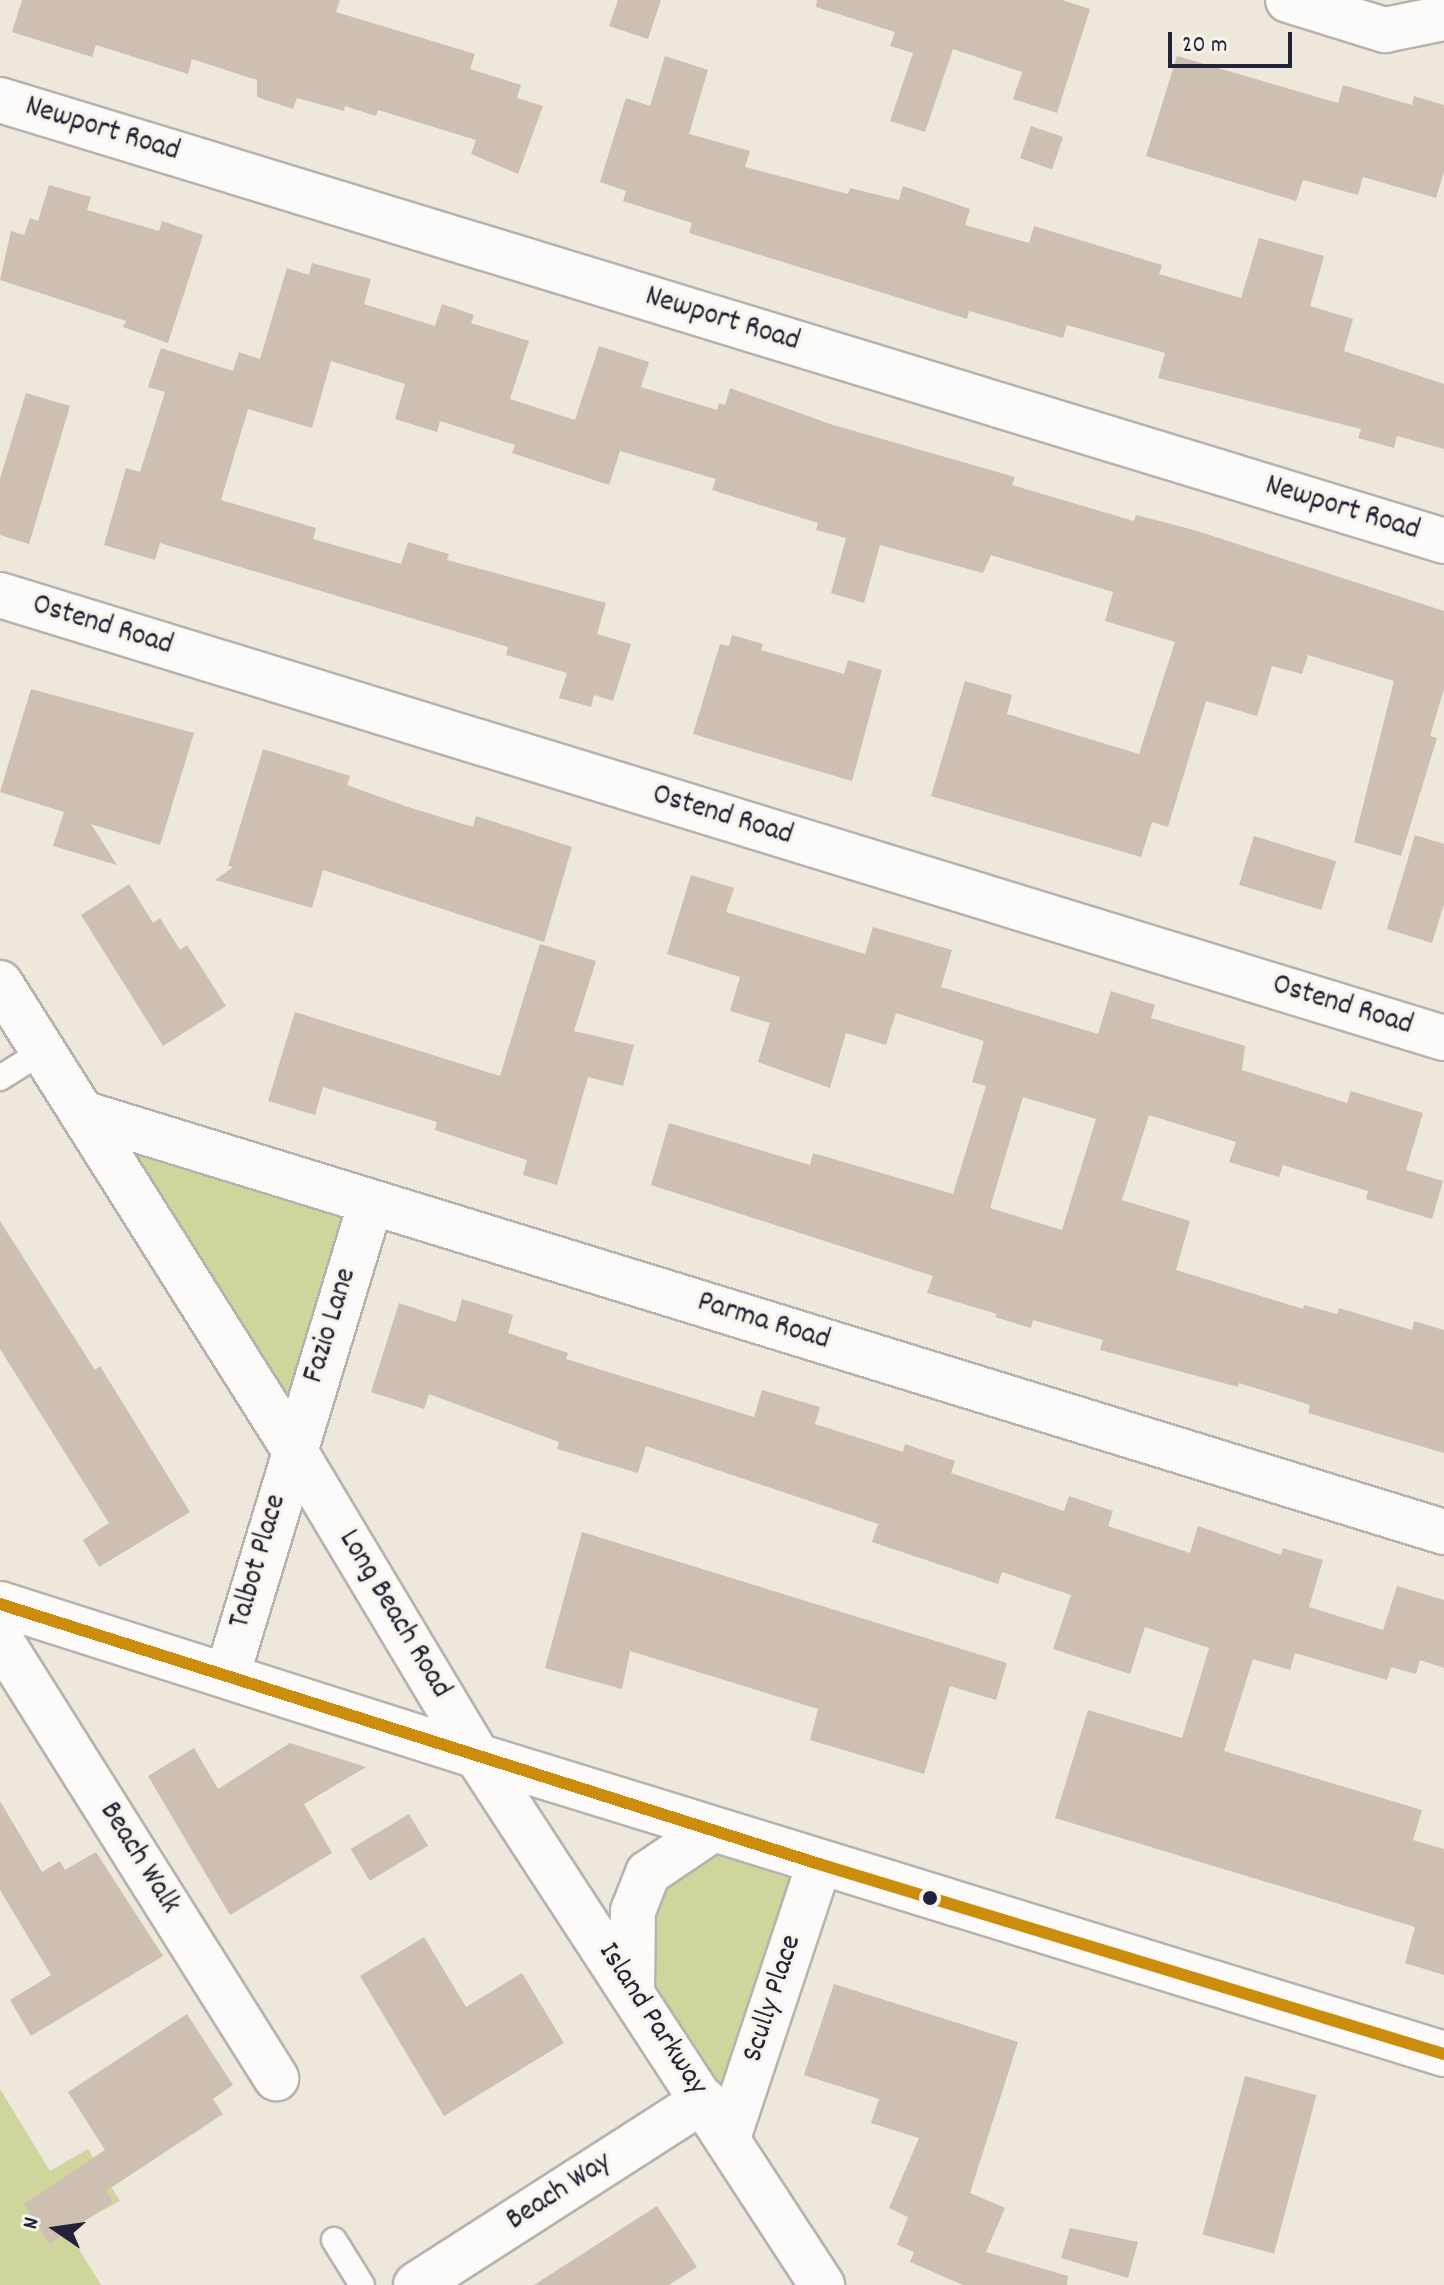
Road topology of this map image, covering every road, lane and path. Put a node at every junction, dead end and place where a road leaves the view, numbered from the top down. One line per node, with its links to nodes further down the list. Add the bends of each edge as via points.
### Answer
1 (1288, 0): 2 (street, via 1385,30)
2 (1444, 18)
3 (0, 100): 4 (street, Newport Road)
4 (1444, 541)
5 (0, 595): 7 (street, Ostend Road)
6 (0, 983): 8 (street, Long Beach Road)
7 (1444, 1038)
8 (43, 1051): 9 (lane); 10 (street, Long Beach Road)
9 (0, 1078)
10 (82, 1113): 11 (street, Parma Road); 12 (street, Long Beach Road)
11 (371, 1203): 12 (street, Fazio Lane); 13 (street, Parma Road)
12 (293, 1448): 16 (street, Talbot Place); 17 (street, Long Beach Road)
13 (1444, 1532)
14 (0, 1604): 16 (street)
15 (0, 1639): 22 (street, Beach Walk)
16 (227, 1676): 17 (street)
17 (477, 1756): 18 (street); 20 (street, Island Parkway)
18 (712, 1830): 19 (street); 20 (street, via 648,1873 633,1911)
19 (819, 1864): 21 (street); 24 (street, Scully Place)
20 (632, 1991): 23 (street, Island Parkway)
21 (1444, 2054)
22 (276, 2078)
23 (704, 2100): 24 (street, Island Parkway); 27 (street, Beach Way)
24 (729, 2135): 28 (street, Island Parkway)
25 (334, 2240): 26 (lane)
26 (362, 2285)
27 (416, 2285)
28 (822, 2285)

